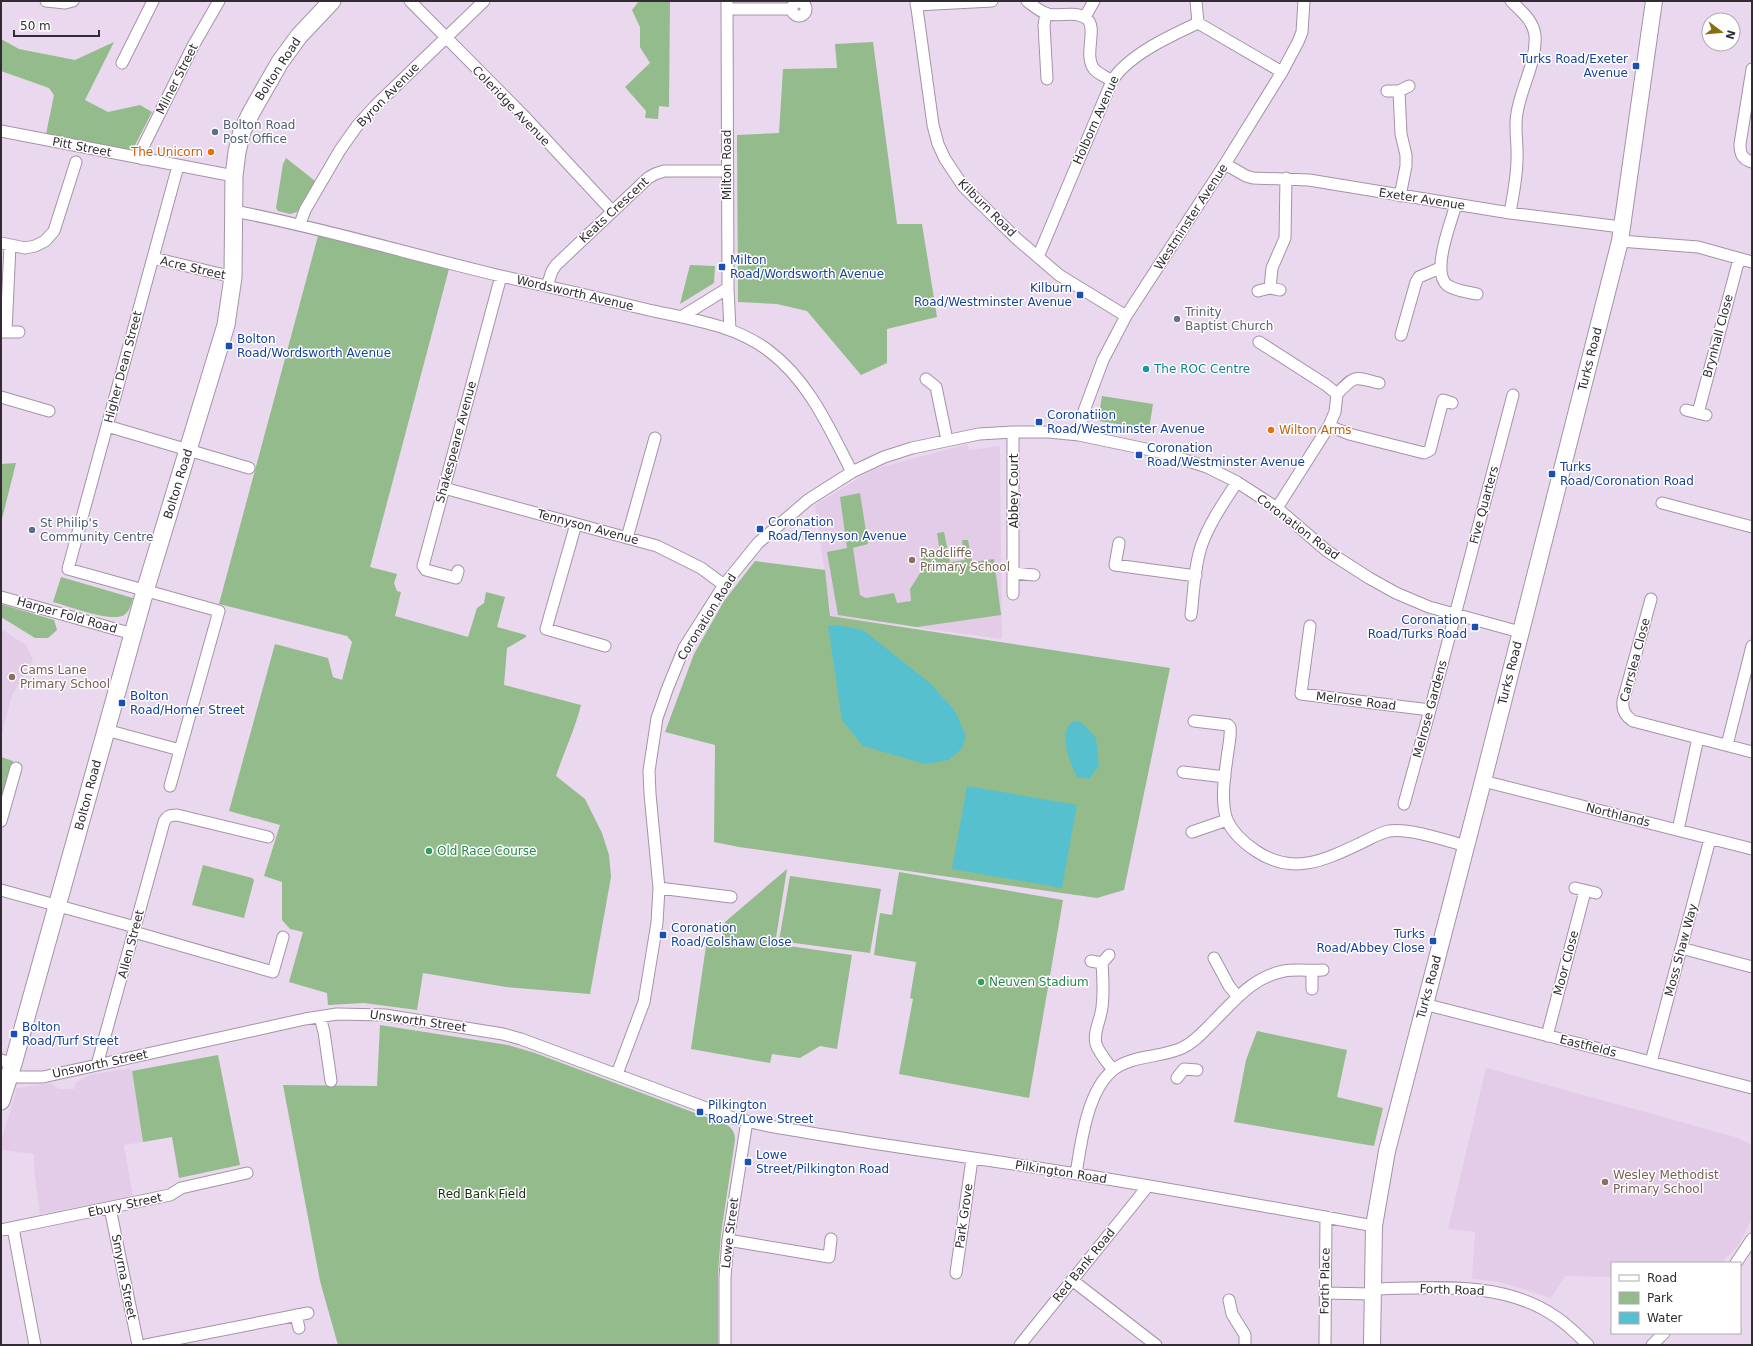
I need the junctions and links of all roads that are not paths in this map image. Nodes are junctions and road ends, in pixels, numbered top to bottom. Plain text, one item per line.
1 (46, 1) edge
2 (74, 1) edge
3 (153, 1) edge
4 (219, 1) edge
5 (332, 1) edge
6 (410, 1) edge
7 (484, 1) edge
8 (992, 1) edge
9 (1027, 1) edge
10 (1094, 1) edge
11 (1196, 1) edge
12 (1304, 1) edge
13 (1511, 1) edge
14 (1654, 1) edge
15 (916, 3) edge
16 (726, 5) edge
17 (792, 9) dead end
18 (1046, 13) junction
19 (1085, 18) junction
20 (1198, 23) junction
21 (446, 38) junction
22 (123, 55) dead end
23 (1752, 68) edge
24 (1282, 72) junction
25 (1047, 79) dead end
26 (1112, 81) junction
27 (1409, 86) dead end
28 (1387, 91) dead end
29 (1399, 91) junction
30 (1, 131) edge
31 (142, 160) junction
32 (76, 162) dead end
33 (1752, 162) edge
34 (1225, 164) junction
35 (178, 166) junction
36 (727, 171) junction
37 (234, 176) junction
38 (1286, 178) junction
39 (1400, 196) junction
40 (1456, 204) junction
41 (234, 211) junction
42 (612, 211) junction
43 (1510, 214) junction
44 (300, 224) junction
45 (1620, 234) junction
46 (6, 244) edge
47 (1038, 256) junction
48 (152, 258) junction
49 (1739, 259) junction
50 (1752, 262) edge
51 (1440, 268) junction
52 (501, 276) junction
53 (233, 277) junction
54 (547, 286) junction
55 (728, 288) junction
56 (1258, 292) dead end
57 (1477, 294) dead end
58 (1126, 316) junction
59 (681, 317) junction
60 (730, 330) junction
61 (4, 332) edge
62 (19, 332) dead end
63 (1401, 335) dead end
64 (1259, 342) dead end
65 (926, 379) dead end
66 (1379, 383) dead end
67 (1337, 394) junction
68 (1513, 395) dead end
69 (1, 397) edge
70 (1452, 403) dead end
71 (1686, 410) dead end
72 (49, 411) dead end
73 (107, 426) junction
74 (1328, 426) junction
75 (1013, 432) junction
76 (1079, 435) junction
77 (655, 438) dead end
78 (946, 440) junction
79 (188, 450) junction
80 (248, 468) dead end
81 (852, 472) junction
82 (1237, 482) junction
83 (444, 488) junction
84 (1662, 503) dead end
85 (1277, 508) junction
86 (576, 524) junction
87 (1752, 527) edge
88 (628, 538) junction
89 (1119, 543) dead end
90 (458, 571) dead end
91 (1014, 574) junction
92 (1034, 574) dead end
93 (1196, 576) junction
94 (724, 585) junction
95 (145, 591) junction
96 (1013, 594) dead end
97 (1, 597) edge
98 (1650, 599) dead end
99 (1192, 615) dead end
100 (1455, 615) junction
101 (1310, 626) dead end
102 (1520, 632) junction
103 (133, 634) junction
104 (605, 646) dead end
105 (1752, 649) edge
106 (1430, 710) junction
107 (1194, 721) dead end
108 (106, 730) junction
109 (1698, 738) junction
110 (1727, 745) junction
111 (180, 750) junction
112 (1752, 752) edge
113 (16, 768) dead end
114 (1183, 772) dead end
115 (1225, 777) junction
116 (1483, 781) junction
117 (170, 786) dead end
118 (1404, 804) dead end
119 (1227, 820) junction
120 (1, 821) edge
121 (1678, 830) junction
122 (263, 832) dead end
123 (1192, 832) dead end
124 (1710, 839) junction
125 (1466, 846) junction
126 (1752, 849) edge
127 (659, 888) junction
128 (1, 890) edge
129 (1585, 891) dead end
130 (731, 897) dead end
131 (57, 906) junction
132 (135, 930) junction
133 (283, 937) dead end
134 (1681, 948) junction
135 (1214, 958) dead end
136 (1091, 961) dead end
137 (1752, 967) edge
138 (1312, 970) junction
139 (1323, 970) dead end
140 (1312, 989) dead end
141 (1238, 997) junction
142 (1424, 1004) junction
143 (320, 1017) junction
144 (1547, 1036) junction
145 (1178, 1050) junction
146 (1651, 1062) junction
147 (97, 1065) junction
148 (8, 1067) edge
149 (1113, 1070) junction
150 (1197, 1070) dead end
151 (617, 1074) junction
152 (331, 1080) dead end
153 (1752, 1088) edge
154 (1, 1101) edge
155 (747, 1121) junction
156 (972, 1159) junction
157 (247, 1173) dead end
158 (1076, 1174) junction
159 (1148, 1186) junction
160 (110, 1208) junction
161 (1326, 1217) junction
162 (1374, 1226) junction
163 (13, 1228) junction
164 (1, 1230) edge
165 (831, 1239) dead end
166 (1752, 1239) edge
167 (728, 1240) junction
168 (1737, 1262) edge
169 (956, 1273) dead end
170 (1072, 1280) junction
171 (1372, 1291) junction
172 (1325, 1293) junction
173 (1229, 1300) dead end
174 (308, 1313) dead end
175 (296, 1315) junction
176 (299, 1328) dead end
177 (1663, 1334) edge
178 (35, 1345) edge
179 (138, 1345) edge
180 (146, 1345) edge
181 (726, 1345) edge
182 (1020, 1345) edge
183 (1156, 1345) edge
184 (1245, 1345) edge
185 (1325, 1345) edge
186 (1372, 1345) edge
187 (1588, 1345) edge
188 (1652, 1345) edge

1 - 2 street
3 - 22 street
4 - 31 street, Milner Street
5 - 37 main road, Bolton Road
6 - 21 street, Coleridge Avenue
7 - 21 street, Byron Avenue
8 - 15 street
9 - 18 street
10 - 19 street
11 - 20 street
12 - 24 street, Westminster Avenue
13 - 43 street
14 - 45 street, Turks Road
15 - 47 street, Kilburn Road
16 - 17 street
16 - 36 street, Milton Road
18 - 19 street
18 - 25 street
19 - 26 street
20 - 24 street
20 - 26 street, Holborn Avenue
21 - 42 street, Coleridge Avenue
21 - 44 street, Byron Avenue
23 - 33 street
24 - 34 street, Westminster Avenue
26 - 47 street, Holborn Avenue
27 - 29 street
28 - 29 street
29 - 39 street
30 - 31 street, Pitt Street
31 - 35 street, Pitt Street
32 - 46 street
34 - 38 street, Exeter Avenue
34 - 58 street, Westminster Avenue
35 - 37 street, Pitt Street
35 - 48 street, Higher Dean Street
36 - 42 street, Keats Crescent
36 - 55 street, Milton Road
37 - 41 main road, Bolton Road
38 - 39 street, Exeter Avenue
38 - 56 street
39 - 40 street, Exeter Avenue
40 - 43 street, Exeter Avenue
40 - 51 street
41 - 44 street, Wordsworth Avenue
41 - 53 main road, Bolton Road
42 - 54 street, Keats Crescent
43 - 45 street, Exeter Avenue
44 - 52 street, Wordsworth Avenue
45 - 49 street, Exeter Avenue
45 - 102 street, Turks Road
46 - 61 street
47 - 58 street, Kilburn Road
48 - 53 street, Acre Street
48 - 73 street, Higher Dean Street
49 - 50 street, Exeter Avenue
49 - 71 street, Brynhall Close
51 - 57 street
51 - 63 street
52 - 54 street, Wordsworth Avenue
52 - 83 street, Shakespeare Avenue
53 - 79 main road, Bolton Road
54 - 59 street, Wordsworth Avenue
55 - 59 street
55 - 60 street, Milton Road
58 - 76 street, Westminster Avenue
59 - 60 street, Wordsworth Avenue
60 - 81 street, Wordsworth Avenue
61 - 62 street
64 - 67 street
65 - 78 street
66 - 67 street
67 - 74 street
68 - 100 street, Five Quarters
69 - 72 street
70 - 74 street
73 - 79 street
73 - 95 street, Higher Dean Street
74 - 85 street
75 - 76 street, Coronation Road
75 - 78 street, Coronation Road
75 - 91 street, Abbey Court
76 - 82 street, Coronation Road
77 - 88 street
78 - 81 street, Coronation Road
79 - 80 street
79 - 95 main road, Bolton Road
81 - 94 street, Coronation Road
82 - 85 street, Coronation Road
82 - 93 street
83 - 86 street, Tennyson Avenue
83 - 90 street, Shakespeare Avenue
84 - 87 street
85 - 100 street, Coronation Road
86 - 88 street, Tennyson Avenue
86 - 104 street
88 - 94 street, Tennyson Avenue
89 - 93 street
91 - 92 street
91 - 96 street, Abbey Court
93 - 99 street
94 - 127 street, Coronation Road
95 - 103 main road, Bolton Road
95 - 111 street
97 - 103 street, Harper Fold Road
98 - 109 street, Carrslea Close
100 - 102 street, Coronation Road
100 - 106 street, Melrose Gardens
101 - 106 street, Melrose Road
102 - 116 street, Turks Road
103 - 108 main road, Bolton Road
105 - 110 street
106 - 118 street, Melrose Gardens
107 - 115 street
108 - 111 street
108 - 131 main road, Bolton Road
109 - 110 street
109 - 121 street
110 - 112 street
111 - 117 street
113 - 120 street
114 - 115 street
115 - 119 street
116 - 121 street, Northlands
116 - 125 street, Turks Road
119 - 123 street
119 - 125 street
121 - 124 street, Northlands
122 - 132 street, Allen Street
124 - 126 street, Northlands
124 - 134 street, Moss Shaw Way
125 - 142 street, Turks Road
127 - 130 street
127 - 151 street, Coronation Road
128 - 131 street
129 - 144 street, Moor Close
131 - 132 street
131 - 148 main road, Bolton Road
132 - 133 street
132 - 147 street, Allen Street
134 - 137 street
134 - 146 street, Moss Shaw Way
135 - 141 street
136 - 149 street
138 - 139 street
138 - 140 street
138 - 141 street
141 - 145 street
142 - 144 street, Eastfields
142 - 162 street, Turks Road
143 - 147 street, Unsworth Street
143 - 151 street, Unsworth Street
143 - 152 street
144 - 146 street, Eastfields
145 - 149 street
145 - 150 street
146 - 153 street, Eastfields
147 - 148 street, Unsworth Street
148 - 154 main road, Bolton Road
149 - 158 street
151 - 155 street, Unsworth Street
155 - 156 street, Pilkington Road
155 - 167 street, Lowe Street
156 - 158 street, Pilkington Road
156 - 169 street, Park Grove
157 - 160 street, Ebury Street
158 - 159 street, Pilkington Road
159 - 161 street, Pilkington Road
159 - 170 street, Red Bank Road
160 - 163 street, Ebury Street
160 - 179 street, Smyrna Street
161 - 162 street, Pilkington Road
161 - 172 street, Forth Place
162 - 171 street, Turks Road
163 - 164 street, Ebury Street
163 - 178 street
165 - 167 street
166 - 168 street
167 - 181 street, Lowe Street
170 - 182 street, Red Bank Road
170 - 183 street
171 - 172 street, Forth Road
171 - 186 street, Turks Road
171 - 187 street, Forth Road
172 - 185 street, Forth Place
173 - 184 street
174 - 175 street
175 - 176 street
175 - 180 street
177 - 188 street

